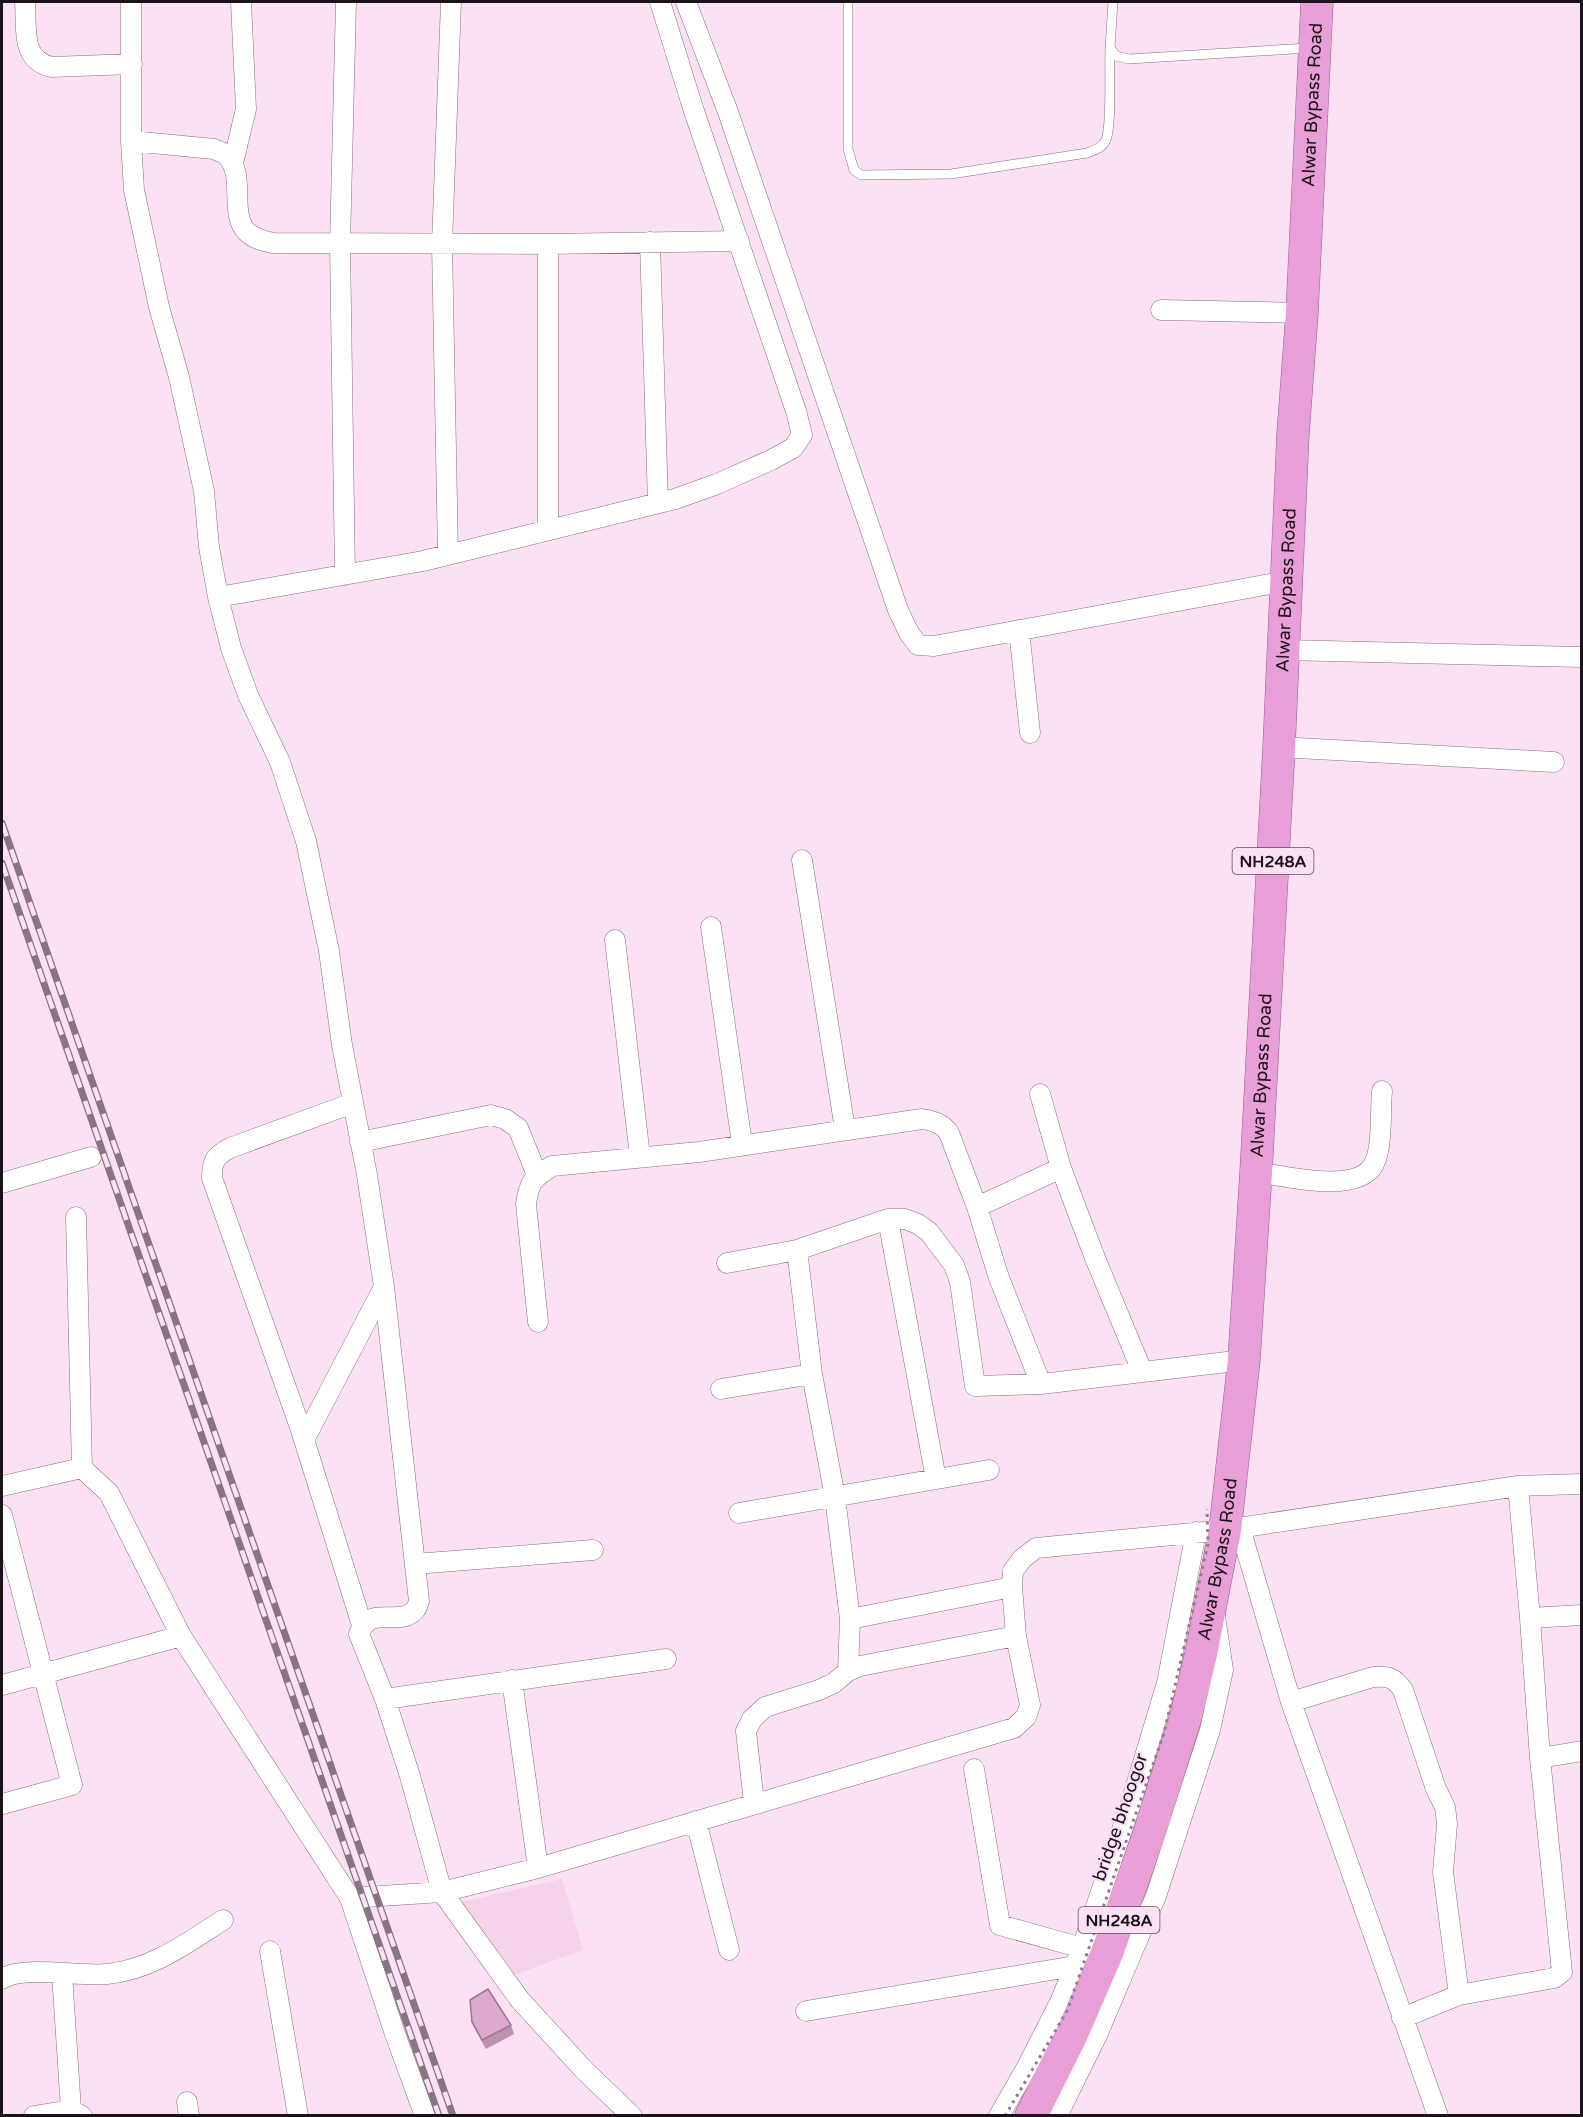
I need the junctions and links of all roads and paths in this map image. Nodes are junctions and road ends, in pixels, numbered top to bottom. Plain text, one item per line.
1 (26, 2) edge
2 (131, 2) edge
3 (241, 2) edge
4 (346, 2) edge
5 (451, 2) edge
6 (660, 2) edge
7 (686, 2) edge
8 (848, 2) edge
9 (1113, 2) edge
10 (1317, 2) edge
11 (1110, 48) junction
12 (1314, 48) junction
13 (132, 64) junction
14 (131, 141) junction
15 (233, 164) junction
16 (739, 241) junction
17 (650, 243) junction
18 (340, 244) junction
19 (442, 244) junction
20 (548, 244) junction
21 (1161, 310) dead end
22 (1302, 313) junction
23 (658, 503) junction
24 (548, 530) junction
25 (448, 555) junction
26 (345, 575) junction
27 (1286, 581) junction
28 (218, 597) junction
29 (1019, 630) junction
30 (1284, 650) junction
31 (1581, 657) edge
32 (1030, 733) dead end
33 (1279, 747) junction
34 (1554, 762) dead end
35 (802, 860) dead end
36 (711, 927) dead end
37 (615, 940) dead end
38 (1382, 1091) dead end
39 (1040, 1094) dead end
40 (353, 1103) junction
41 (845, 1129) junction
42 (360, 1143) junction
43 (742, 1144) junction
44 (91, 1157) dead end
45 (640, 1157) junction
46 (1061, 1168) junction
47 (1256, 1172) junction
48 (537, 1175) junction
49 (2, 1183) edge
50 (977, 1207) junction
51 (76, 1216) dead end
52 (888, 1219) junction
53 (797, 1250) junction
54 (727, 1263) dead end
55 (384, 1287) junction
56 (538, 1322) dead end
57 (1244, 1360) junction
58 (1142, 1371) junction
59 (812, 1374) junction
60 (1041, 1384) junction
61 (721, 1389) dead end
62 (304, 1440) junction
63 (82, 1468) junction
64 (989, 1470) dead end
65 (936, 1479) junction
66 (1581, 1484) edge
67 (2, 1486) edge
68 (1518, 1486) junction
69 (835, 1497) junction
70 (739, 1513) dead end
71 (2, 1515) edge
72 (1217, 1525) junction
73 (593, 1550) dead end
74 (415, 1564) junction
75 (1012, 1587) junction
76 (1212, 1597) junction
77 (1581, 1615) edge
78 (1530, 1618) junction
79 (850, 1619) junction
80 (362, 1625) junction
81 (182, 1636) junction
82 (1016, 1636) junction
83 (666, 1659) dead end
84 (848, 1671) junction
85 (42, 1675) junction
86 (512, 1680) junction
87 (2, 1685) edge
88 (386, 1699) junction
89 (1291, 1702) junction
90 (1581, 1751) edge
91 (1540, 1758) junction
92 (974, 1769) dead end
93 (754, 1803) junction
94 (2, 1804) edge
95 (696, 1821) junction
96 (538, 1868) junction
97 (442, 1892) junction
98 (350, 1898) junction
99 (224, 1920) dead end
100 (1082, 1948) junction
101 (729, 1950) dead end
102 (270, 1951) dead end
103 (1075, 1966) junction
104 (62, 1974) junction
105 (2, 1979) edge
106 (1459, 1995) junction
107 (806, 2011) dead end
108 (1402, 2018) junction
109 (77, 2113) edge
110 (34, 2115) edge
111 (298, 2115) edge
112 (425, 2115) edge
113 (632, 2115) edge
114 (999, 2115) edge
115 (1005, 2115) edge
116 (1031, 2115) edge
117 (1057, 2115) edge
118 (1438, 2115) edge

1 - 13 street
2 - 13 street
3 - 15 street
4 - 18 street
5 - 19 street
6 - 16 street
7 - 29 street
8 - 11 lane
9 - 11 lane
10 - 12 highway, Alwar Bypass Road / NH248A
11 - 12 lane
12 - 22 highway, Alwar Bypass Road / NH248A
13 - 14 street
14 - 15 street
14 - 28 street
15 - 18 street
16 - 17 street
16 - 23 street
17 - 20 street
17 - 23 street
18 - 19 street
18 - 26 street
19 - 20 street
19 - 25 street
20 - 24 street
21 - 22 street
22 - 27 highway, Alwar Bypass Road / NH248A
23 - 24 street
24 - 25 street
25 - 26 street
26 - 28 street
27 - 29 street
27 - 30 highway, Alwar Bypass Road / NH248A
28 - 40 street
29 - 32 street
30 - 31 street
30 - 33 highway, Alwar Bypass Road / NH248A
33 - 34 street
33 - 47 highway, Alwar Bypass Road / NH248A
35 - 41 street
36 - 43 street
37 - 45 street
38 - 47 street
39 - 46 street
40 - 42 street
40 - 62 street
41 - 43 street
41 - 50 street
42 - 48 street
42 - 55 street
43 - 45 street
44 - 49 street
45 - 48 street
46 - 50 street
46 - 58 street
47 - 57 highway, Alwar Bypass Road / NH248A
48 - 56 street
50 - 60 street
51 - 63 street
52 - 53 street
52 - 60 street
52 - 65 street
53 - 54 street
53 - 59 street
55 - 62 street
55 - 74 street
57 - 58 street
57 - 72 highway, Alwar Bypass Road / NH248A
58 - 60 street
59 - 61 street
59 - 69 street
62 - 80 street
63 - 67 street
63 - 81 street
64 - 65 street
65 - 69 street
66 - 68 street
68 - 72 street
68 - 78 street
69 - 70 street
69 - 79 street
71 - 85 street
72 - 75 street
72 - 76 highway, Alwar Bypass Road / NH248A
72 - 89 street
72 - 100 street
72 - 115 path, bridge bhoogor, bridge
73 - 74 street
74 - 80 street
75 - 79 street
75 - 82 street
76 - 116 highway, Alwar Bypass Road / NH248A
76 - 117 street
77 - 78 street
78 - 91 street
79 - 84 street
80 - 88 street
81 - 85 street
81 - 98 street
82 - 84 street
82 - 93 street
83 - 86 street
84 - 93 street
85 - 87 street
85 - 94 street
86 - 88 street
86 - 96 street
88 - 97 street
89 - 106 street
89 - 108 street
90 - 91 street
91 - 106 street
92 - 100 street
93 - 95 street
95 - 96 street
95 - 101 street
96 - 97 street
97 - 98 street
97 - 113 street
98 - 112 street
99 - 104 street
100 - 103 street
102 - 111 street
103 - 107 street
103 - 114 street
104 - 105 street
104 - 109 street
106 - 108 street
108 - 118 street
109 - 110 street

